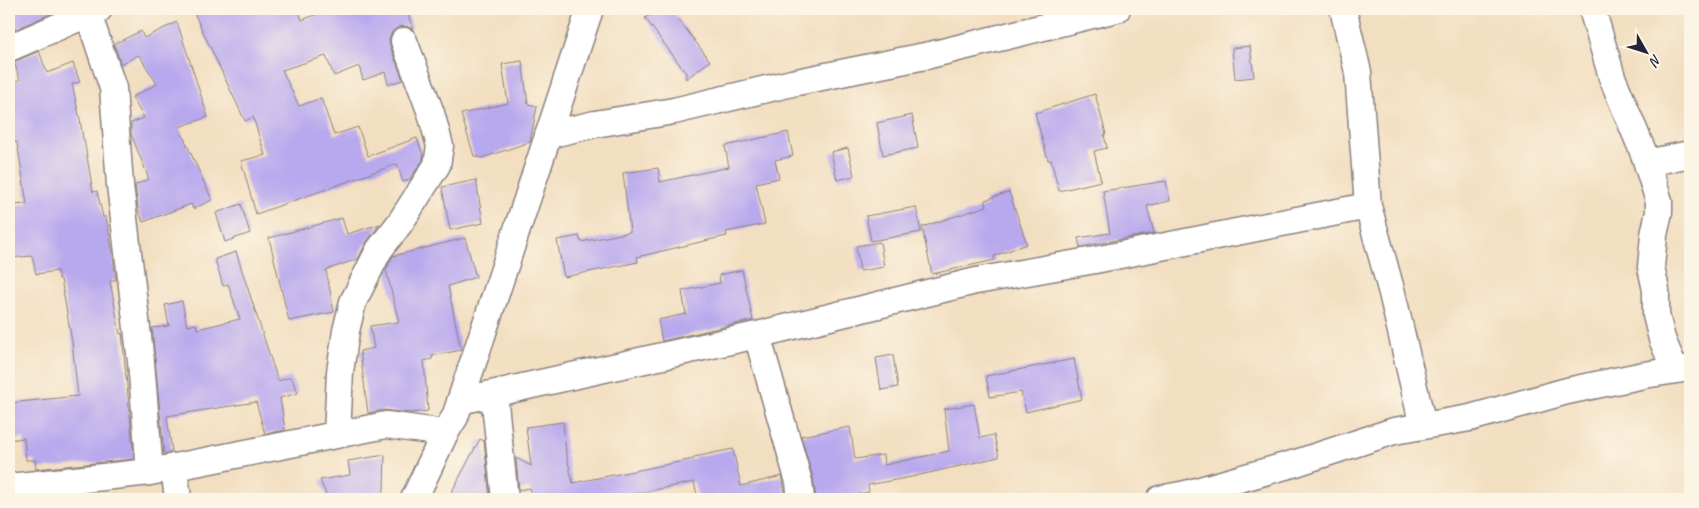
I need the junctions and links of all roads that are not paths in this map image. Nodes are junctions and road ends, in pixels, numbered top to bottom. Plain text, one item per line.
1 (590, 9) edge
2 (1117, 9) edge
3 (1343, 9) edge
4 (1592, 9) edge
5 (93, 11) edge
6 (404, 41) dead end
7 (9, 48) edge
8 (548, 135) junction
9 (1690, 154) edge
10 (1647, 163) junction
11 (1368, 206) junction
12 (757, 335) junction
13 (1682, 369) edge
14 (494, 394) junction
15 (460, 401) junction
16 (1424, 426) junction
17 (445, 433) junction
18 (337, 435) junction
19 (162, 469) junction
20 (9, 487) edge
21 (82, 489) edge
22 (178, 499) edge
23 (414, 499) edge
24 (505, 499) edge
25 (801, 499) edge
26 (1160, 499) edge

1 - 8 street
2 - 8 street
3 - 11 street
4 - 10 street
5 - 7 street
5 - 19 street
6 - 18 street
8 - 15 street
9 - 10 street
10 - 13 street
11 - 12 street
11 - 16 street
12 - 14 street
12 - 25 street
13 - 16 street
14 - 15 street
14 - 24 street
15 - 17 street
16 - 26 street
17 - 18 street
17 - 23 street
18 - 19 street
19 - 21 street
19 - 22 street
20 - 21 street

